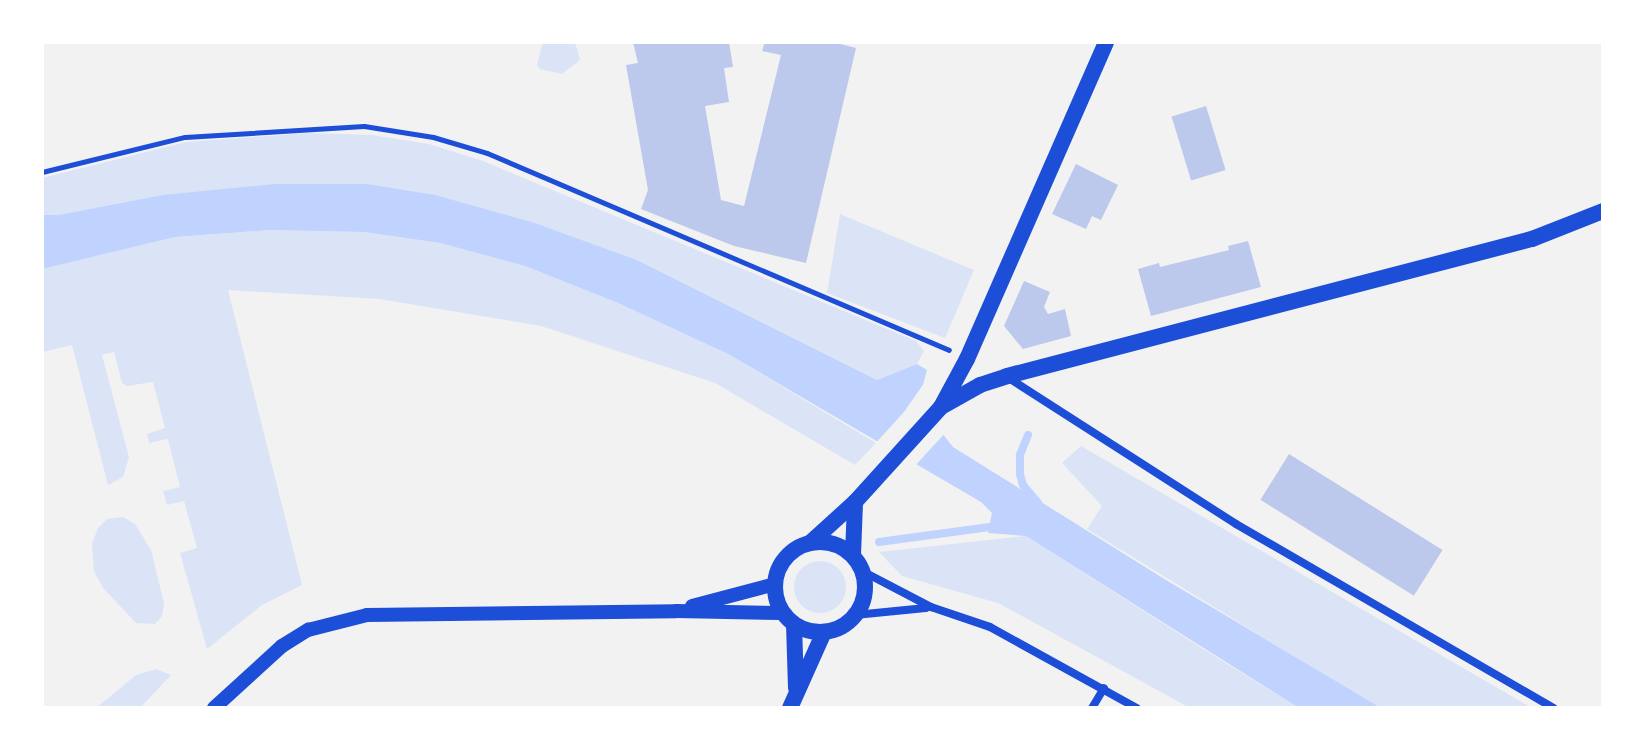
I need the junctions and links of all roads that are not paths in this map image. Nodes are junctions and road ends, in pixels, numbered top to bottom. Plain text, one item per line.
1 (1106, 42) edge
2 (1603, 211) edge
3 (1007, 376) junction
4 (941, 407) junction
5 (855, 502) junction
6 (810, 543) junction
7 (853, 555) junction
8 (862, 571) junction
9 (775, 584) junction
10 (931, 607) junction
11 (676, 611) junction
12 (855, 615) junction
13 (789, 618) junction
14 (824, 632) junction
15 (1104, 688) junction
16 (796, 690) junction
17 (214, 708) edge
18 (790, 708) edge
19 (1092, 708) edge
20 (1137, 708) edge
21 (1553, 708) edge

1 - 4 main road
2 - 3 main road
3 - 4 main road
3 - 21 street
4 - 5 main road
5 - 6 main road
5 - 7 main road
6 - 7 main road
6 - 9 main road
7 - 8 main road
8 - 10 street
8 - 12 main road
9 - 11 street
9 - 13 main road
10 - 12 street
10 - 15 street
11 - 13 street
11 - 17 street
12 - 14 main road
13 - 14 main road
13 - 16 main road
14 - 16 main road
15 - 19 street
15 - 20 street
16 - 18 main road

